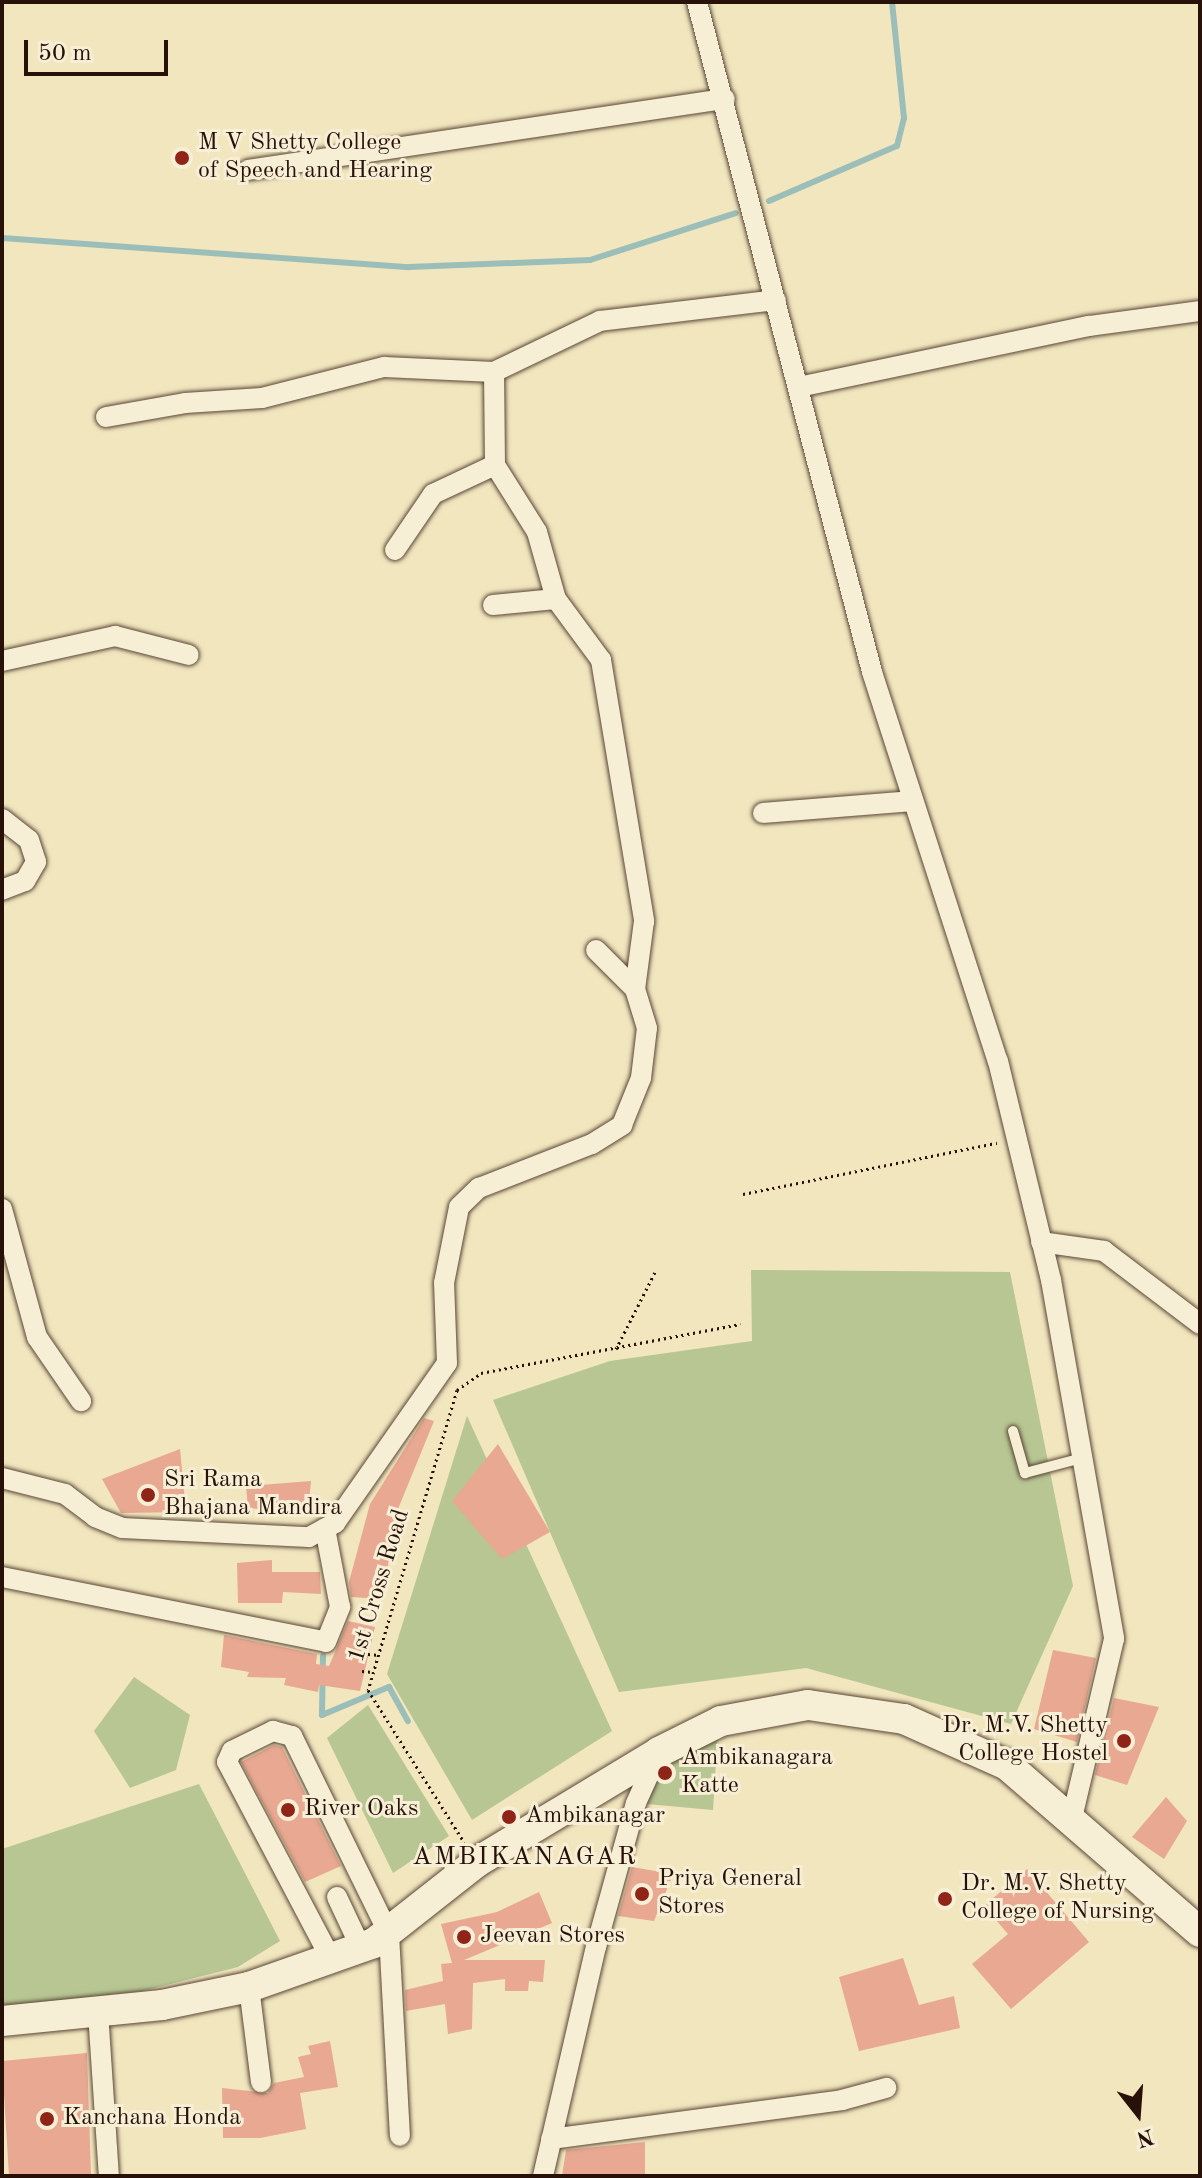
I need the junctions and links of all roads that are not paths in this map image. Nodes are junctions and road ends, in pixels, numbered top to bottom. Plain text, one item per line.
1 (697, 2) edge
2 (725, 99) junction
3 (248, 170) dead end
4 (776, 300) junction
5 (1200, 311) edge
6 (494, 372) junction
7 (799, 387) junction
8 (106, 417) dead end
9 (495, 465) junction
10 (395, 550) dead end
11 (556, 599) junction
12 (493, 605) dead end
13 (189, 655) dead end
14 (2, 661) edge
15 (913, 801) junction
16 (763, 813) dead end
17 (2, 819) edge
18 (2, 890) edge
19 (596, 950) dead end
20 (635, 989) junction
21 (2, 1209) edge
22 (1041, 1242) junction
23 (1200, 1324) edge
24 (81, 1401) dead end
25 (1013, 1431) dead end
26 (1082, 1458) junction
27 (2, 1478) edge
28 (325, 1528) junction
29 (2, 1577) edge
30 (659, 1752) junction
31 (1072, 1818) junction
32 (337, 1897) dead end
33 (1200, 1932) edge
34 (389, 1934) junction
35 (361, 1948) junction
36 (331, 1959) junction
37 (249, 1987) junction
38 (98, 2012) junction
39 (2, 2021) edge
40 (261, 2082) dead end
41 (886, 2088) dead end
42 (400, 2136) dead end
43 (551, 2139) junction
44 (109, 2176) edge
45 (543, 2176) edge

1 - 2 street
2 - 3 street
2 - 4 street
4 - 6 street
4 - 7 street
5 - 7 street
6 - 8 street
6 - 9 street
7 - 15 street
9 - 10 street
9 - 11 street
11 - 12 street
11 - 20 street
13 - 14 street
15 - 16 street
15 - 22 street
17 - 18 street
19 - 20 street
20 - 28 street
21 - 24 street
22 - 23 street
22 - 26 street
25 - 26 lane
26 - 31 street
27 - 28 street
28 - 29 street
30 - 31 main road
30 - 34 main road
30 - 43 street
31 - 33 main road
32 - 35 street
34 - 35 main road
34 - 36 street
34 - 42 street
35 - 36 main road
36 - 37 main road
37 - 38 main road
37 - 40 street
38 - 39 main road
38 - 44 street
41 - 43 street
43 - 45 street

